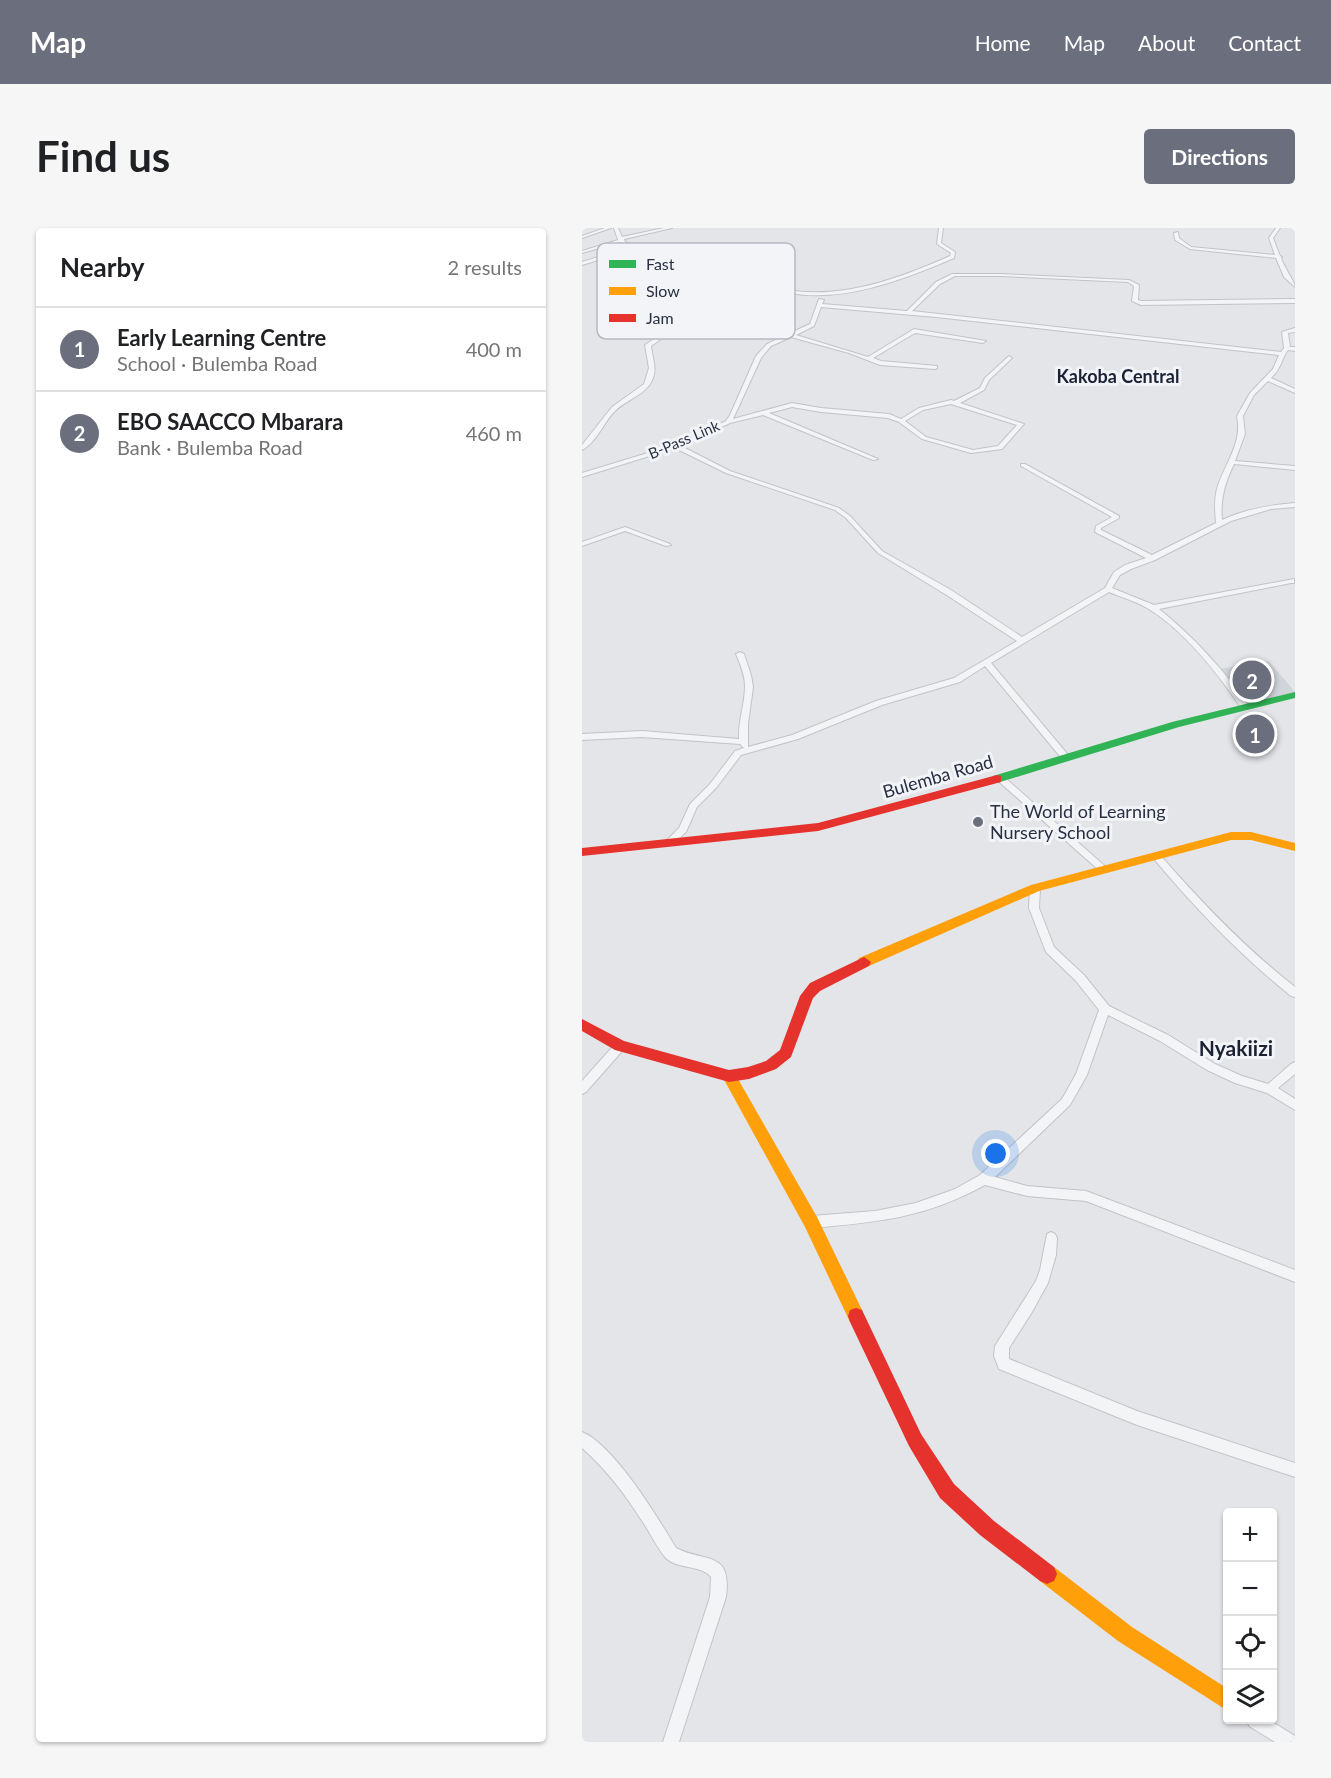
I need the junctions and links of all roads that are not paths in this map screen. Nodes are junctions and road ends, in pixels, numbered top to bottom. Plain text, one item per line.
1 (609, 228) edge
2 (616, 228) edge
3 (670, 228) edge
4 (941, 228) edge
5 (1278, 228) edge
6 (1176, 233) dead end
7 (582, 237) edge
8 (619, 240) junction
9 (610, 243) edge
10 (624, 243) edge
11 (597, 247) edge
12 (582, 252) edge
13 (1280, 257) junction
14 (597, 259) edge
15 (582, 264) edge
16 (1295, 286) edge
17 (795, 292) edge
18 (821, 295) junction
19 (1295, 301) edge
20 (820, 305) junction
21 (908, 312) junction
22 (1295, 330) edge
23 (795, 333) edge
24 (795, 336) edge
25 (656, 339) edge
26 (782, 339) edge
27 (982, 341) dead end
28 (1295, 349) edge
29 (1285, 351) junction
30 (1009, 358) dead end
31 (868, 359) junction
32 (935, 367) dead end
33 (1267, 378) junction
34 (1295, 391) edge
35 (955, 404) junction
36 (762, 412) junction
37 (901, 421) junction
38 (728, 422) junction
39 (676, 446) junction
40 (582, 448) edge
41 (875, 459) dead end
42 (1231, 462) junction
43 (1023, 465) dead end
44 (1295, 468) edge
45 (582, 475) edge
46 (1295, 506) edge
47 (1219, 523) junction
48 (582, 544) edge
49 (669, 545) dead end
50 (1152, 558) junction
51 (1291, 581) dead end
52 (1108, 589) junction
53 (1152, 608) junction
54 (1023, 641) junction
55 (740, 654) dead end
56 (987, 663) junction
57 (1295, 695) edge
58 (1245, 707) junction
59 (582, 737) edge
60 (744, 745) junction
61 (1066, 758) junction
62 (1000, 778) junction
63 (669, 843) junction
64 (1295, 847) edge
65 (582, 852) edge
66 (1157, 857) junction
67 (1104, 870) junction
68 (1035, 888) junction
69 (1295, 993) edge
70 (1105, 1009) junction
71 (582, 1024) edge
72 (620, 1046) junction
73 (1295, 1067) edge
74 (729, 1076) junction
75 (582, 1089) edge
76 (1270, 1089) junction
77 (1295, 1105) edge
78 (984, 1179) junction
79 (811, 1222) junction
80 (1051, 1238) dead end
81 (1295, 1276) edge
82 (582, 1439) edge
83 (1295, 1470) edge
84 (1223, 1698) edge
85 (1263, 1724) edge
86 (671, 1742) edge
87 (1290, 1742) edge

1 - 7 street
2 - 8 street
3 - 8 street
4 - 18 street
5 - 13 street
6 - 13 street
8 - 9 street
8 - 10 street
11 - 12 street
13 - 16 street
14 - 15 street
17 - 18 street
18 - 20 street, B-Pass Link
19 - 21 street
20 - 21 street
20 - 23 street, B-Pass Link
21 - 29 street
22 - 29 street
24 - 31 street
25 - 40 street
26 - 38 street, B-Pass Link
27 - 31 street
28 - 29 street
29 - 33 street
30 - 35 street
31 - 32 street
33 - 34 street
33 - 42 street
35 - 37 street
35 - 37 street
36 - 37 street
36 - 38 street
36 - 41 street
38 - 39 street, B-Pass Link
39 - 45 street, B-Pass Link
39 - 54 street
42 - 44 street
42 - 47 street
43 - 50 street
46 - 47 street
47 - 50 street
48 - 49 street
50 - 52 street
51 - 53 street
52 - 53 street
52 - 54 street
53 - 58 street
54 - 56 street
55 - 60 street
56 - 60 street
56 - 61 street
57 - 58 street, Bulemba Road
58 - 61 street, Bulemba Road
59 - 60 street
60 - 63 street
61 - 62 street, Bulemba Road
62 - 63 street, Bulemba Road
62 - 67 street
63 - 65 street, Bulemba Road
64 - 66 street
66 - 67 street
66 - 69 street
67 - 68 street
68 - 70 street
68 - 74 street
70 - 76 street
70 - 78 street
71 - 72 street
72 - 74 street
72 - 75 street
73 - 76 street
74 - 79 street
76 - 77 street
78 - 79 street
78 - 81 street
79 - 84 street
80 - 83 street
82 - 86 street
85 - 87 street

